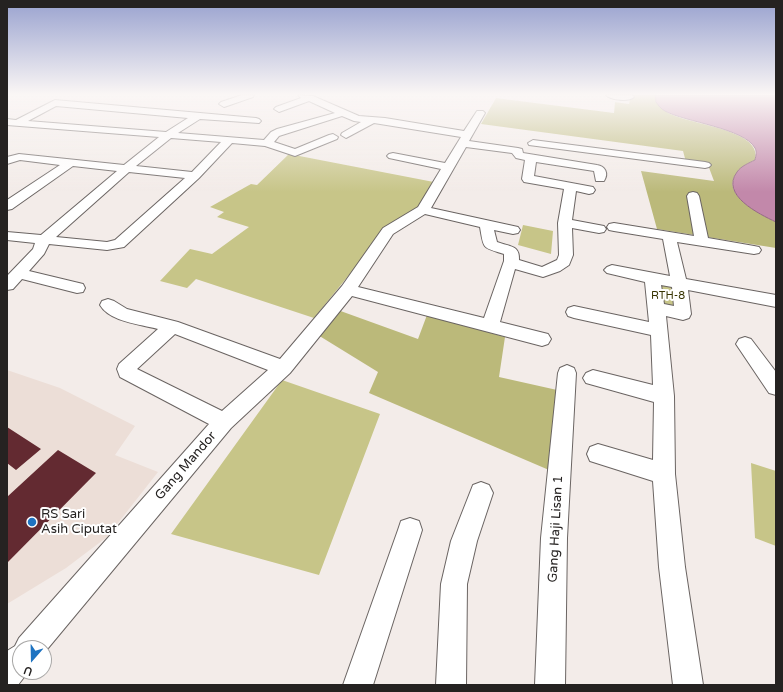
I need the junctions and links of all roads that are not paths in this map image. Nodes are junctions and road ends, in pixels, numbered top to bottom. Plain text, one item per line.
1 (54, 127) edge
2 (183, 127) edge
3 (294, 127) edge
4 (359, 127) edge
5 (423, 127) edge
6 (472, 127) edge
7 (346, 135) dead end
8 (171, 136) junction
9 (333, 137) dead end
10 (465, 139) junction
11 (229, 140) junction
12 (267, 143) junction
13 (579, 145) junction
14 (518, 151) junction
15 (393, 156) dead end
16 (531, 158) junction
17 (7, 162) edge
18 (70, 162) junction
19 (577, 163) dead end
20 (705, 165) dead end
21 (449, 167) junction
22 (131, 169) junction
23 (195, 176) junction
24 (600, 178) dead end
25 (570, 186) junction
26 (589, 190) dead end
27 (693, 196) dead end
28 (7, 206) edge
29 (423, 210) junction
30 (565, 223) junction
31 (486, 224) junction
32 (614, 228) dead end
33 (599, 229) dead end
34 (513, 230) dead end
35 (7, 236) edge
36 (669, 236) junction
37 (702, 242) junction
38 (46, 244) junction
39 (754, 250) dead end
40 (511, 263) junction
41 (612, 270) dead end
42 (19, 273) junction
43 (652, 278) junction
44 (679, 283) junction
45 (7, 285) edge
46 (77, 288) dead end
47 (348, 290) junction
48 (776, 301) edge
49 (108, 305) dead end
50 (656, 308) junction
51 (574, 312) dead end
52 (172, 326) junction
53 (490, 327) junction
54 (659, 330) junction
55 (542, 339) dead end
56 (745, 344) dead end
57 (283, 368) junction
58 (567, 373) dead end
59 (593, 378) dead end
60 (776, 387) edge
61 (664, 396) junction
62 (224, 422) junction
63 (598, 454) dead end
64 (664, 474) junction
65 (481, 493) dead end
66 (410, 530) dead end
67 (36, 640) edge
68 (358, 685) edge
69 (451, 685) edge
70 (550, 685) edge
71 (688, 685) edge

1 - 8 street
2 - 8 street
3 - 12 street
4 - 7 street
5 - 10 street
6 - 10 street
8 - 11 street
8 - 22 street
9 - 12 street
10 - 14 street
10 - 21 street
11 - 12 street
11 - 23 street
13 - 14 street
13 - 19 street
13 - 20 street
14 - 16 street
15 - 21 street
16 - 24 street
16 - 25 street
17 - 18 street
18 - 22 street
18 - 28 street
21 - 29 street
22 - 23 street
22 - 38 street
23 - 38 street
25 - 26 street
25 - 30 street
27 - 37 street
29 - 31 street
29 - 47 street, Gang Mandor
30 - 33 street
30 - 40 street
31 - 34 street
31 - 40 street
32 - 36 street
35 - 38 street
36 - 37 street
36 - 44 street
37 - 39 street
38 - 42 street
40 - 53 street
41 - 43 street
42 - 45 street
42 - 46 street
43 - 44 street
43 - 50 street
44 - 48 street
44 - 50 street
47 - 53 street
47 - 57 street, Gang Mandor
49 - 52 street
50 - 54 street
51 - 54 street
52 - 57 street
52 - 62 street
53 - 55 street
54 - 61 street
56 - 60 street
57 - 62 street, Gang Mandor
58 - 70 street, Gang Haji Lisan 1
59 - 61 street
61 - 64 street
62 - 67 street, Gang Mandor
63 - 64 street
64 - 71 street
65 - 69 street
66 - 68 street

